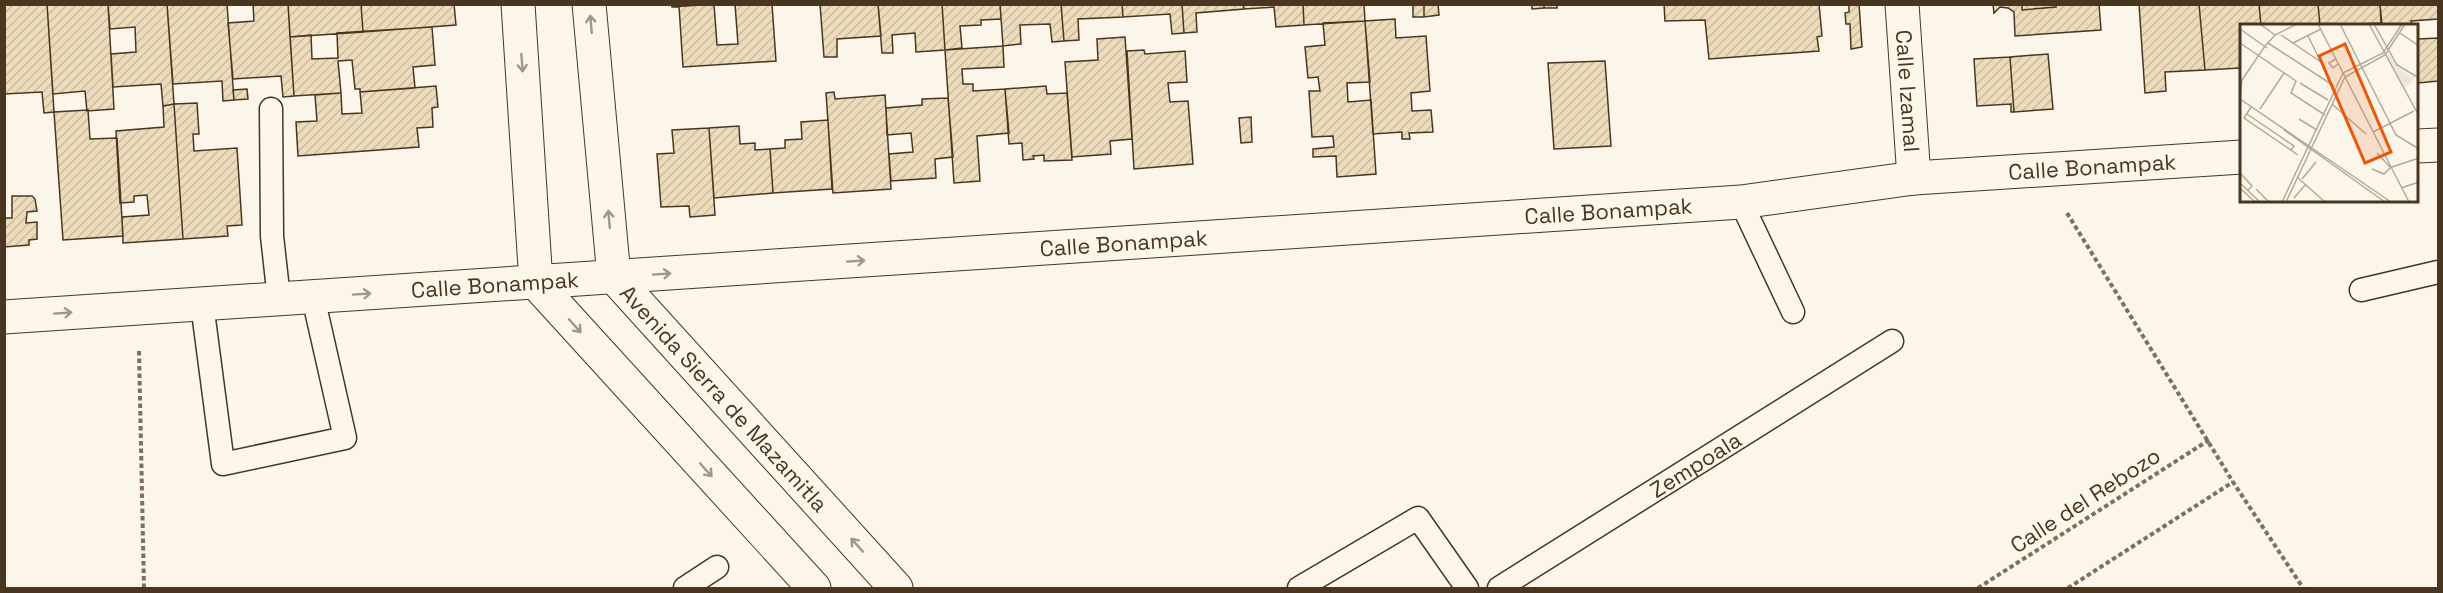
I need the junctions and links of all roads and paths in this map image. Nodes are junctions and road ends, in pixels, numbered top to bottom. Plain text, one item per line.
1 (519, 4) edge
2 (589, 4) edge
3 (1902, 4) edge
4 (271, 109) dead end
5 (2439, 145) edge
6 (2419, 146) edge
7 (2240, 157) edge
8 (2040, 169) junction
9 (1914, 178) junction
10 (1741, 202) junction
11 (2439, 272) edge
12 (614, 277) junction
13 (536, 283) junction
14 (2361, 291) dead end
15 (313, 297) junction
16 (279, 299) junction
17 (202, 304) junction
18 (138, 308) junction
19 (1793, 312) dead end
20 (4, 317) edge
21 (1892, 341) dead end
22 (2209, 440) junction
23 (2233, 482) junction
24 (717, 567) dead end
25 (144, 588) edge
26 (685, 588) edge
27 (814, 588) edge
28 (896, 588) edge
29 (1299, 588) edge
30 (1467, 588) edge
31 (1499, 588) edge
32 (1978, 588) edge
33 (2068, 588) edge
34 (2303, 588) edge

1 -> 13 street
12 -> 2 street, Avenida Sierra de Mazamitla
3 - 9 street, Calle Izamal
4 - 16 lane
5 - 6 street
7 - 8 street, Calle Bonampak
8 - 9 street, Calle Bonampak
8 - 22 path
9 - 10 street, Calle Bonampak
12 -> 10 street, Calle Bonampak
10 - 19 lane
11 - 14 lane
12 - 13 street, Calle Bonampak
28 -> 12 street, Avenida Sierra de Mazamitla
15 -> 13 street, Calle Bonampak
13 -> 27 street
15 - 16 street, Calle Bonampak
15 - 17 lane
16 - 17 street, Calle Bonampak
17 - 18 street, Calle Bonampak
20 -> 18 street, Calle Bonampak
18 - 25 path
21 - 31 lane, Zempoala
22 - 23 path
22 - 32 path, Calle del Rebozo
23 - 33 path
23 - 34 path
24 - 26 lane
29 - 30 lane

